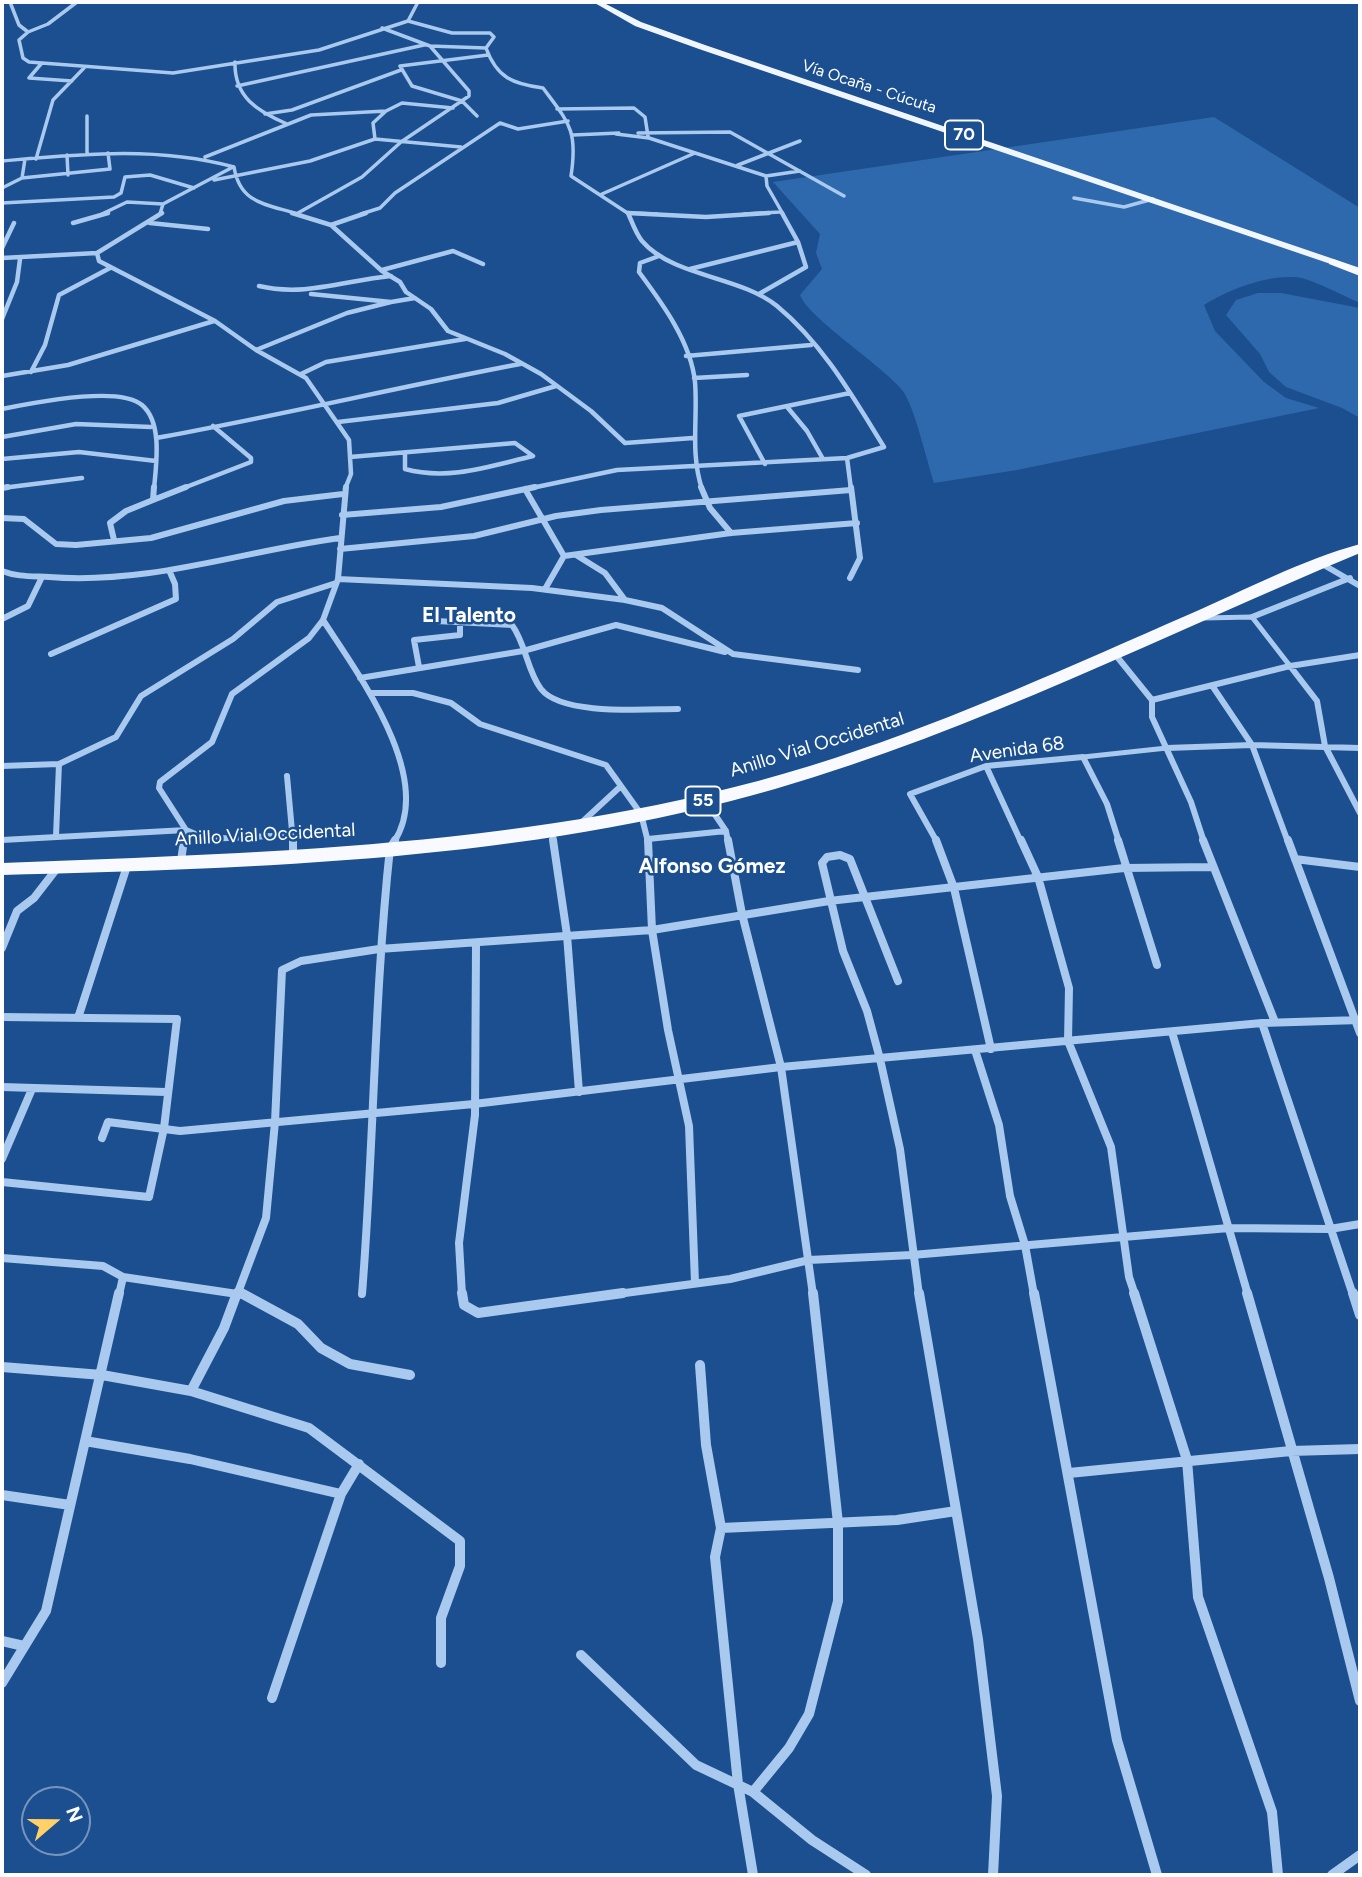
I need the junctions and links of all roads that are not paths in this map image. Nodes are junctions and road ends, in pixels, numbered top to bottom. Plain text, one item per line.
1 (10, 2) edge
2 (77, 2) edge
3 (418, 2) edge
4 (597, 2) edge
5 (408, 21) junction
6 (382, 28) junction
7 (28, 32) junction
8 (427, 45) junction
9 (486, 48) junction
10 (488, 55) junction
11 (445, 61) junction
12 (235, 62) junction
13 (41, 64) junction
14 (84, 68) junction
15 (401, 70) junction
16 (72, 81) junction
17 (237, 86) junction
18 (462, 101) junction
19 (453, 108) junction
20 (557, 109) junction
21 (386, 111) junction
22 (265, 114) junction
23 (87, 116) dead end
24 (477, 116) dead end
25 (568, 121) junction
26 (287, 124) junction
27 (573, 135) junction
28 (648, 135) junction
29 (375, 139) junction
30 (800, 141) dead end
31 (401, 142) junction
32 (461, 147) junction
33 (766, 151) junction
34 (87, 153) junction
35 (108, 153) junction
36 (695, 153) junction
37 (67, 155) junction
38 (203, 158) junction
39 (25, 159) junction
40 (36, 159) junction
41 (2, 161) edge
42 (738, 165) junction
43 (234, 167) junction
44 (802, 171) junction
45 (68, 175) junction
46 (766, 176) junction
47 (233, 177) junction
48 (22, 178) junction
49 (214, 180) junction
50 (2, 188) edge
51 (195, 188) junction
52 (602, 194) junction
53 (844, 196) dead end
54 (114, 197) junction
55 (1074, 198) dead end
56 (1153, 199) junction
57 (127, 201) junction
58 (2, 202) edge
59 (163, 204) junction
60 (780, 212) junction
61 (298, 213) junction
62 (628, 214) junction
63 (14, 223) dead end
64 (73, 223) dead end
65 (150, 223) junction
66 (331, 225) junction
67 (208, 229) dead end
68 (798, 242) junction
69 (2, 248) edge
70 (97, 253) junction
71 (659, 256) junction
72 (2, 258) edge
73 (20, 259) junction
74 (1333, 262) joint
75 (482, 264) dead end
76 (110, 268) junction
77 (688, 269) junction
78 (382, 271) junction
79 (1360, 272) edge
80 (392, 276) junction
81 (259, 286) dead end
82 (306, 293) junction
83 (759, 295) junction
84 (415, 298) junction
85 (391, 302) junction
86 (2, 319) edge
87 (215, 321) junction
88 (465, 339) junction
89 (811, 345) junction
90 (256, 350) junction
91 (686, 356) junction
92 (520, 363) junction
93 (31, 372) junction
94 (301, 374) junction
95 (747, 375) dead end
96 (2, 376) edge
97 (694, 378) junction
98 (556, 386) junction
99 (850, 393) junction
100 (325, 404) junction
101 (788, 408) junction
102 (2, 409) edge
103 (338, 422) junction
104 (212, 426) junction
105 (151, 427) junction
106 (2, 437) edge
107 (156, 438) junction
108 (694, 438) junction
109 (405, 455) junction
110 (350, 457) junction
111 (847, 458) junction
112 (2, 459) edge
113 (823, 459) junction
114 (156, 461) junction
115 (765, 464) junction
116 (697, 468) junction
117 (82, 478) dead end
118 (2, 488) edge
119 (525, 489) junction
120 (851, 490) junction
121 (343, 495) junction
122 (703, 499) junction
123 (153, 500) junction
124 (342, 515) junction
125 (2, 518) edge
126 (542, 519) junction
127 (857, 523) junction
128 (731, 533) junction
129 (340, 538) junction
130 (114, 540) junction
131 (1360, 548) edge
132 (340, 549) junction
133 (575, 554) junction
134 (564, 556) junction
135 (1322, 564) junction
136 (169, 570) junction
137 (2, 571) edge
138 (41, 577) junction
139 (850, 578) dead end
140 (1350, 578) junction
141 (337, 581) junction
142 (1359, 583) edge
143 (545, 589) junction
144 (625, 600) junction
145 (1198, 617) junction
146 (1252, 617) junction
147 (2, 619) edge
148 (323, 620) junction
149 (436, 621) dead end
150 (460, 621) junction
151 (523, 651) junction
152 (1114, 653) junction
153 (51, 654) dead end
154 (733, 654) junction
155 (1360, 655) edge
156 (1290, 666) junction
157 (419, 667) junction
158 (858, 670) dead end
159 (360, 678) junction
160 (1213, 687) junction
161 (371, 693) junction
162 (1152, 700) junction
163 (678, 709) dead end
164 (1252, 745) junction
165 (1325, 746) junction
166 (1167, 748) junction
167 (1360, 748) edge
168 (1083, 757) junction
169 (59, 764) junction
170 (2, 766) edge
171 (986, 766) junction
172 (287, 776) dead end
173 (621, 786) junction
174 (705, 800) junction
175 (1360, 813) edge
176 (641, 814) junction
177 (579, 825) junction
178 (552, 829) junction
179 (186, 830) junction
180 (726, 831) junction
181 (293, 835) junction
182 (56, 836) junction
183 (2, 839) edge
184 (648, 839) junction
185 (390, 848) junction
186 (292, 854) junction
187 (1295, 859) junction
188 (181, 861) junction
189 (128, 863) junction
190 (59, 867) junction
191 (1212, 867) junction
192 (1360, 867) edge
193 (1124, 868) junction
194 (2, 869) edge
195 (1038, 877) junction
196 (954, 888) junction
197 (865, 898) junction
198 (829, 901) junction
199 (742, 914) junction
200 (652, 930) junction
201 (568, 935) junction
202 (476, 945) junction
203 (2, 948) edge
204 (379, 949) junction
205 (1157, 965) dead end
206 (898, 981) dead end
207 (2, 1017) edge
208 (78, 1018) junction
209 (1358, 1020) edge
210 (1275, 1022) junction
211 (1262, 1023) junction
212 (1172, 1032) junction
213 (1360, 1033) edge
214 (1068, 1041) junction
215 (991, 1049) junction
216 (975, 1050) junction
217 (880, 1059) junction
218 (781, 1067) junction
219 (678, 1082) junction
220 (2, 1087) edge
221 (32, 1089) junction
222 (166, 1092) junction
223 (579, 1092) junction
224 (474, 1104) junction
225 (373, 1113) junction
226 (275, 1122) junction
227 (164, 1128) junction
228 (102, 1138) dead end
229 (2, 1159) edge
230 (2, 1182) edge
231 (1360, 1224) edge
232 (1229, 1228) junction
233 (1330, 1229) junction
234 (1122, 1235) junction
235 (1025, 1245) junction
236 (912, 1255) junction
237 (2, 1258) edge
238 (808, 1260) junction
239 (123, 1276) junction
240 (695, 1283) junction
241 (238, 1292) junction
242 (362, 1294) dead end
243 (1360, 1315) edge
244 (701, 1365) dead end
245 (2, 1367) edge
246 (102, 1375) junction
247 (410, 1376) dead end
248 (191, 1391) junction
249 (85, 1441) junction
250 (1360, 1449) edge
251 (1291, 1451) junction
252 (1187, 1460) junction
253 (359, 1464) junction
254 (1069, 1473) junction
255 (341, 1494) junction
256 (2, 1495) edge
257 (71, 1505) junction
258 (956, 1511) junction
259 (838, 1523) junction
260 (720, 1528) junction
261 (2, 1641) edge
262 (24, 1646) junction
263 (581, 1655) dead end
264 (441, 1663) dead end
265 (2, 1683) edge
266 (272, 1698) dead end
267 (1360, 1701) edge
268 (738, 1784) junction
269 (753, 1792) junction
270 (1360, 1855) edge
271 (753, 1875) edge
272 (866, 1875) edge
273 (993, 1875) edge
274 (1157, 1875) edge
275 (1278, 1875) edge
276 (1332, 1875) edge

1 - 7 street
2 - 7 street
3 - 5 street
4 - 56 main road, Vía Ocaña - Cúcuta / 70
5 - 6 street
5 - 9 street
6 - 8 street
6 - 12 street
7 - 13 street
8 - 9 street
8 - 11 street
8 - 17 street
9 - 10 street
10 - 11 street
10 - 20 street
11 - 15 street
11 - 18 street
12 - 14 street
12 - 17 street
13 - 14 street
13 - 16 street
14 - 16 street
15 - 18 street
15 - 22 street
16 - 40 street
17 - 22 street
18 - 19 street
18 - 24 street
19 - 21 street
19 - 31 street
20 - 25 street
20 - 28 street
21 - 26 street
21 - 29 street
22 - 26 street
23 - 34 street
25 - 27 street
25 - 32 street
26 - 38 street
27 - 28 street
27 - 52 street
28 - 33 street
28 - 36 street
29 - 31 street
29 - 47 street
30 - 33 street
31 - 32 street
31 - 61 street
32 - 66 street
33 - 42 street
33 - 44 street
34 - 35 street
34 - 37 street
35 - 38 street
35 - 45 street
36 - 42 street
36 - 52 street
37 - 40 street
37 - 45 street
38 - 43 street
39 - 40 street
39 - 41 street
39 - 48 street
42 - 46 street
43 - 47 street
43 - 49 street
44 - 46 street
44 - 53 street
45 - 48 street
46 - 60 street
47 - 49 street
47 - 61 street
48 - 50 street
49 - 51 street
51 - 54 street
51 - 59 street
52 - 62 street
54 - 57 street
54 - 58 street
55 - 56 street
56 - 74 main road, Vía Ocaña - Cúcuta / 70
57 - 59 street
57 - 64 street
59 - 65 street
60 - 62 street
60 - 68 street
61 - 66 street
62 - 71 street
63 - 69 street
65 - 67 street
65 - 70 street
66 - 78 street
68 - 77 street
68 - 83 street
70 - 73 street
70 - 76 street
71 - 77 street
71 - 91 street
72 - 73 street
73 - 86 street
74 - 79 highway
75 - 78 street
76 - 87 street
76 - 93 street
77 - 83 street
78 - 80 street
80 - 82 street
80 - 84 street
81 - 82 street
82 - 85 street
83 - 89 street
84 - 85 street
84 - 88 street
85 - 90 street
87 - 90 street
87 - 93 street
88 - 92 street
88 - 94 street
89 - 91 street
89 - 99 street
90 - 94 street
91 - 97 street
92 - 98 street
92 - 100 street
93 - 96 street
94 - 100 street
95 - 97 street
97 - 108 street
98 - 103 street
98 - 108 street
99 - 101 street
99 - 111 street
100 - 103 street
100 - 104 street
101 - 113 street
101 - 115 street
102 - 105 street
103 - 110 street
104 - 107 street
104 - 123 street
105 - 106 street
105 - 107 street
107 - 114 street
108 - 116 street
109 - 109 street
109 - 110 street
110 - 121 street
111 - 113 street
111 - 120 street
112 - 114 street
113 - 115 street
114 - 123 street
115 - 116 street
116 - 119 street
116 - 122 street
117 - 118 street
119 - 124 street
119 - 126 street
120 - 122 street
120 - 127 street
121 - 124 street
121 - 130 street
122 - 126 street
122 - 128 street
123 - 130 street
124 - 129 street
125 - 130 street
126 - 132 street
126 - 134 street
127 - 128 street
127 - 139 street
128 - 133 street
129 - 132 street
129 - 136 street
131 - 135 highway, Anillo Vial Occidental / 55
132 - 141 street
133 - 134 street
133 - 144 street
134 - 143 street
135 - 140 street
135 - 145 highway, Anillo Vial Occidental / 55
136 - 138 street
136 - 153 street
137 - 138 street
138 - 147 street
140 - 142 street
140 - 146 street
141 - 143 street
141 - 148 street
141 - 169 street
143 - 144 street
144 - 154 street
145 - 146 street
145 - 152 highway, Anillo Vial Occidental / 55
146 - 156 street
148 - 159 street
148 - 179 street
149 - 150 street
150 - 151 street
150 - 157 street
151 - 154 street
151 - 157 street
151 - 163 street
152 - 162 street
152 - 174 highway, Anillo Vial Occidental / 55
154 - 158 street
155 - 156 street
156 - 160 street
156 - 165 street
157 - 159 street
159 - 161 street
160 - 162 street
160 - 164 street
161 - 173 street
161 - 185 street
162 - 166 street
164 - 165 street, Avenida 68
164 - 166 street, Avenida 68
164 - 187 street
165 - 167 street, Avenida 68
165 - 175 street
166 - 168 street, Avenida 68
166 - 191 street
168 - 171 street, Avenida 68
168 - 193 street
169 - 170 street
169 - 182 street
171 - 195 street
171 - 196 street, Avenida 68
172 - 181 street
173 - 176 street
173 - 177 street
174 - 176 highway, Anillo Vial Occidental / 55
174 - 180 street
176 - 177 highway, Anillo Vial Occidental / 55
176 - 184 street
177 - 178 highway, Anillo Vial Occidental / 55
178 - 185 highway, Anillo Vial Occidental / 55
178 - 201 street
179 - 181 street
179 - 182 street
179 - 188 street
180 - 184 street
180 - 199 street
181 - 186 street
182 - 183 street
184 - 200 street
185 - 186 highway, Anillo Vial Occidental / 55
185 - 204 street
186 - 188 highway, Anillo Vial Occidental / 55
187 - 192 street
187 - 209 street
188 - 189 highway, Anillo Vial Occidental / 55
189 - 190 highway, Anillo Vial Occidental / 55
189 - 208 street
190 - 194 highway, Anillo Vial Occidental / 55
190 - 203 street
191 - 193 street
191 - 210 street
193 - 195 street
193 - 205 street
195 - 196 street
195 - 214 street
196 - 197 street
196 - 215 street, Avenida 68
197 - 198 street
197 - 198 street
197 - 206 street
198 - 199 street
198 - 217 street
199 - 200 street
199 - 218 street
200 - 201 street
200 - 219 street
201 - 202 street
201 - 223 street
202 - 204 street
202 - 224 street
204 - 225 street
204 - 226 street
207 - 208 street
208 - 222 street
209 - 210 street
209 - 213 street
210 - 211 street
211 - 212 street
211 - 233 street
212 - 214 street
212 - 232 street
214 - 215 street
214 - 234 street
215 - 216 street
216 - 217 street
216 - 235 street
217 - 218 street
217 - 236 street
218 - 219 street
218 - 238 street
219 - 223 street
219 - 240 street
220 - 221 street
221 - 222 street
221 - 229 street
222 - 227 street
223 - 224 street
224 - 225 street
224 - 240 street
225 - 226 street
225 - 242 street
226 - 227 street
226 - 241 street
227 - 228 street
227 - 230 street
231 - 233 street
232 - 233 street
232 - 234 street
232 - 251 street
233 - 243 street
234 - 235 street
234 - 252 street
235 - 236 street
235 - 254 street
236 - 238 street
236 - 258 street
237 - 239 street
238 - 240 street
238 - 259 street
239 - 241 street
239 - 246 street
241 - 247 street
241 - 248 street
244 - 260 street
245 - 246 street
246 - 248 street
246 - 249 street
248 - 253 street
249 - 255 street
249 - 257 street
250 - 251 street
251 - 252 street
251 - 267 street
252 - 254 street
252 - 275 street
253 - 255 street
253 - 264 street
254 - 274 street
255 - 266 street
256 - 257 street
257 - 262 street
258 - 259 street
258 - 273 street
259 - 260 street
259 - 269 street
260 - 268 street
261 - 262 street
262 - 265 street
263 - 268 street
268 - 269 street
268 - 271 street
269 - 272 street
270 - 276 street

